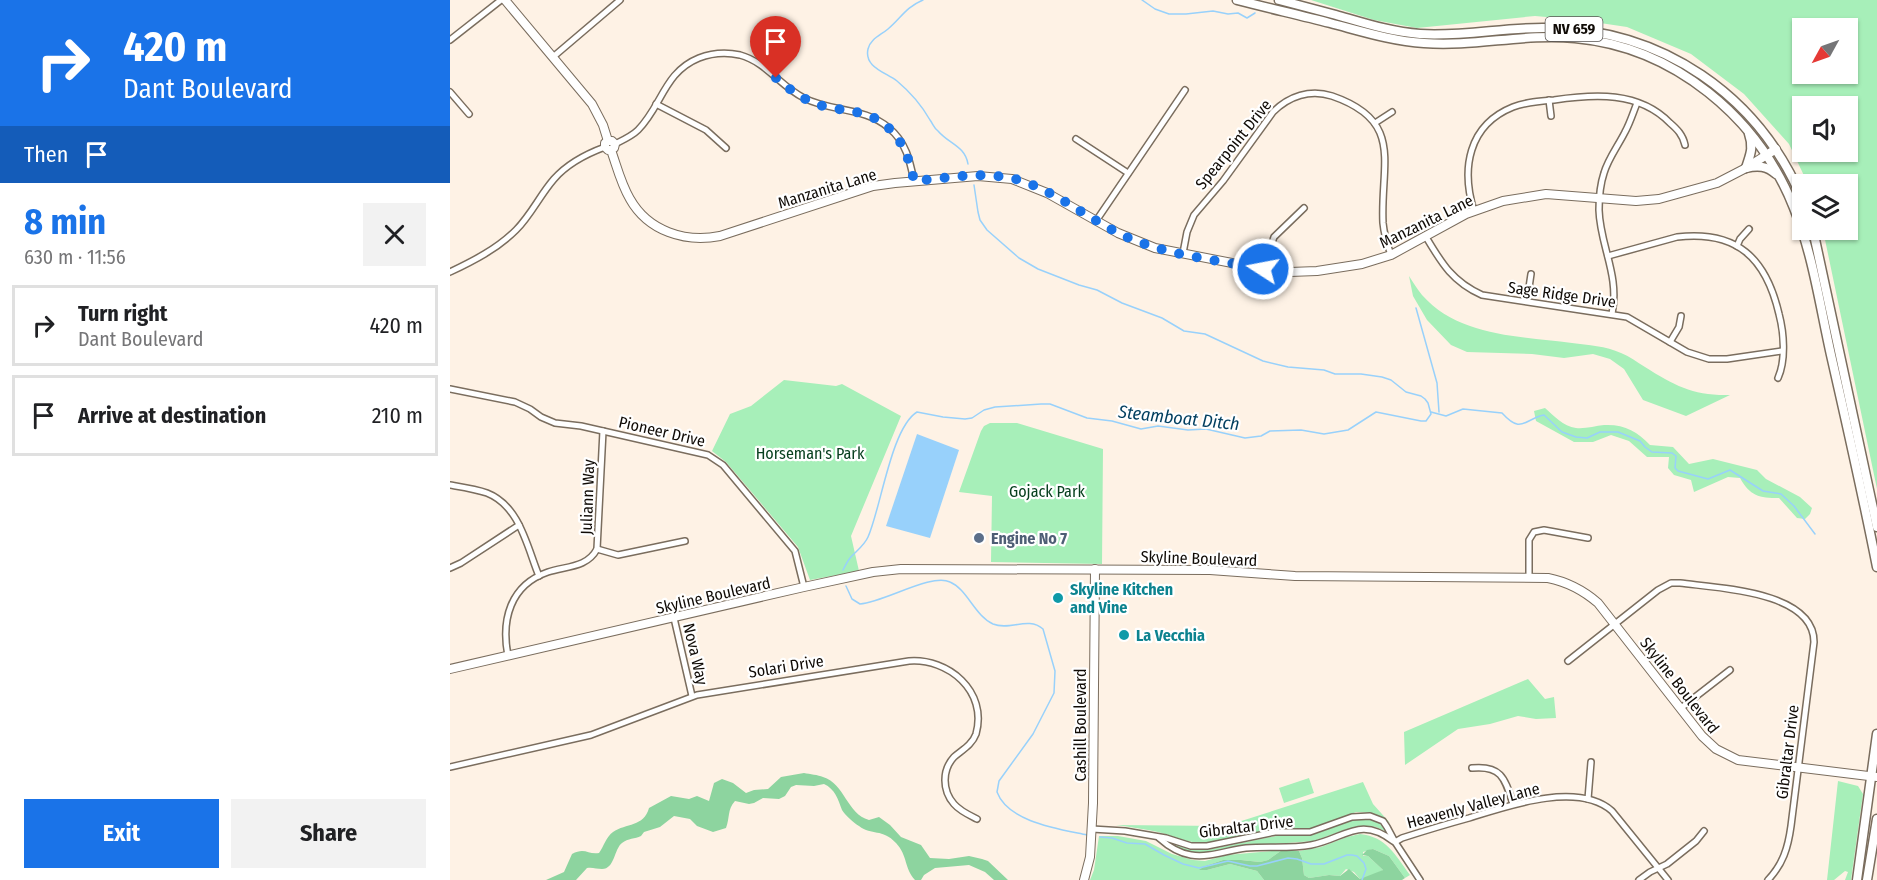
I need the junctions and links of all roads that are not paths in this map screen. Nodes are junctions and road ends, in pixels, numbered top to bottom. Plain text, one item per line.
1 (503, 0) edge
2 (620, 0) edge
3 (1238, 0) edge
4 (1253, 0) edge
5 (1279, 0) edge
6 (450, 40) edge
7 (553, 57) junction
8 (1185, 90) dead end
9 (450, 92) edge
10 (1549, 100) junction
11 (1637, 103) junction
12 (657, 104) junction
13 (1392, 112) dead end
14 (469, 114) dead end
15 (1551, 116) dead end
16 (1375, 123) junction
17 (1748, 131) junction
18 (1076, 139) dead end
19 (1685, 145) dead end
20 (610, 146) junction
21 (726, 148) dead end
22 (1776, 148) junction
23 (1766, 155) junction
24 (1746, 168) junction
25 (1128, 173) junction
26 (1792, 175) edge
27 (1779, 176) junction
28 (914, 181) junction
29 (1600, 198) junction
30 (1304, 208) dead end
31 (1474, 211) junction
32 (1096, 221) junction
33 (1749, 229) dead end
34 (1426, 237) junction
35 (1815, 240) edge
36 (1737, 246) junction
37 (1183, 253) junction
38 (1391, 255) junction
39 (1608, 256) junction
40 (1263, 269) junction
41 (450, 272) edge
42 (1531, 274) dead end
43 (1527, 301) junction
44 (1612, 314) junction
45 (1681, 316) dead end
46 (1670, 342) junction
47 (1782, 351) junction
48 (1778, 378) dead end
49 (450, 389) edge
50 (603, 431) junction
51 (450, 485) edge
52 (519, 525) junction
53 (1877, 527) edge
54 (1588, 538) dead end
55 (685, 541) dead end
56 (597, 549) junction
57 (1877, 567) edge
58 (450, 568) edge
59 (1095, 569) junction
60 (539, 576) junction
61 (1529, 577) junction
62 (804, 587) junction
63 (674, 618) junction
64 (1615, 624) junction
65 (508, 656) junction
66 (1568, 660) dead end
67 (450, 669) edge
68 (1730, 670) dead end
69 (692, 696) junction
70 (1681, 708) junction
71 (1877, 734) edge
72 (1591, 762) dead end
73 (450, 767) edge
74 (1798, 767) junction
75 (1472, 768) dead end
76 (1874, 777) edge
77 (1588, 799) junction
78 (1513, 804) junction
79 (977, 819) dead end
80 (1877, 819) edge
81 (1092, 829) junction
82 (1704, 831) dead end
83 (1158, 838) junction
84 (1395, 842) junction
85 (1659, 869) junction
86 (1084, 880) edge
87 (1420, 880) edge
88 (1639, 880) edge
89 (1668, 880) edge
90 (1768, 880) edge
91 (1857, 880) edge
92 (1867, 880) edge

1 - 6 street
1 - 7 street, Manzanita Lane
2 - 7 street
3 - 4 main road
3 - 17 main road, NV 659
5 - 22 main road, NV 659
7 - 20 street, Manzanita Lane
8 - 25 street
9 - 14 street
10 - 11 street
10 - 15 street
10 - 31 street
11 - 19 street
11 - 29 street
12 - 20 street
12 - 21 street
12 - 28 street
13 - 16 street
16 - 37 street, Spearpoint Drive
16 - 38 street
17 - 23 main road, NV 659
17 - 24 main road
18 - 25 street
20 - 28 street, Manzanita Lane
20 - 41 street
22 - 23 street, Manzanita Lane
22 - 26 main road, NV 659
23 - 24 street, Manzanita Lane
23 - 27 main road, NV 659
24 - 27 main road
24 - 29 street, Manzanita Lane
25 - 32 street
27 - 57 main road, NV 659
28 - 32 street, Manzanita Lane
29 - 31 street, Manzanita Lane
29 - 39 street
30 - 40 street
31 - 34 street, Manzanita Lane
32 - 37 street, Manzanita Lane
33 - 36 street
34 - 38 street, Manzanita Lane
34 - 43 street, Sage Ridge Drive
35 - 53 main road
36 - 39 street
36 - 47 street
37 - 40 street, Manzanita Lane
38 - 40 street, Manzanita Lane
39 - 44 street
42 - 43 street
43 - 44 street, Sage Ridge Drive
44 - 46 street, Sage Ridge Drive
45 - 46 street
46 - 47 street, Sage Ridge Drive
47 - 48 street
49 - 50 street, Pioneer Drive
50 - 56 street, Juliann Way
50 - 62 street, Pioneer Drive
51 - 52 street
52 - 58 street
52 - 60 street
54 - 61 street
55 - 56 street
56 - 60 street, Juliann Way
59 - 61 street, Skyline Boulevard
59 - 62 street, Skyline Boulevard
59 - 81 street, Cashill Boulevard
60 - 65 street, Juliann Way
61 - 64 street, Skyline Boulevard
62 - 63 street, Skyline Boulevard
63 - 65 street, Skyline Boulevard
63 - 69 street, Nova Way
64 - 66 street
64 - 70 street, Skyline Boulevard
64 - 74 street, Gibraltar Drive
65 - 67 street, Skyline Boulevard
68 - 70 street
69 - 73 street, Solari Drive
69 - 79 street, Solari Drive
70 - 74 street, Skyline Boulevard
71 - 76 main road
72 - 77 street
74 - 76 street, Skyline Boulevard
74 - 90 street, Gibraltar Drive
75 - 78 street
76 - 91 main road
77 - 78 street, Heavenly Valley Lane
77 - 85 street, Heavenly Valley Lane
78 - 84 street, Heavenly Valley Lane
80 - 92 main road
81 - 83 street, Gibraltar Drive
81 - 86 street, Cashill Boulevard
82 - 85 street
83 - 84 street, Gibraltar Drive
83 - 84 street, Gibraltar Drive
84 - 87 street, Gibraltar Drive
85 - 88 street
85 - 89 street, Heavenly Valley Lane

